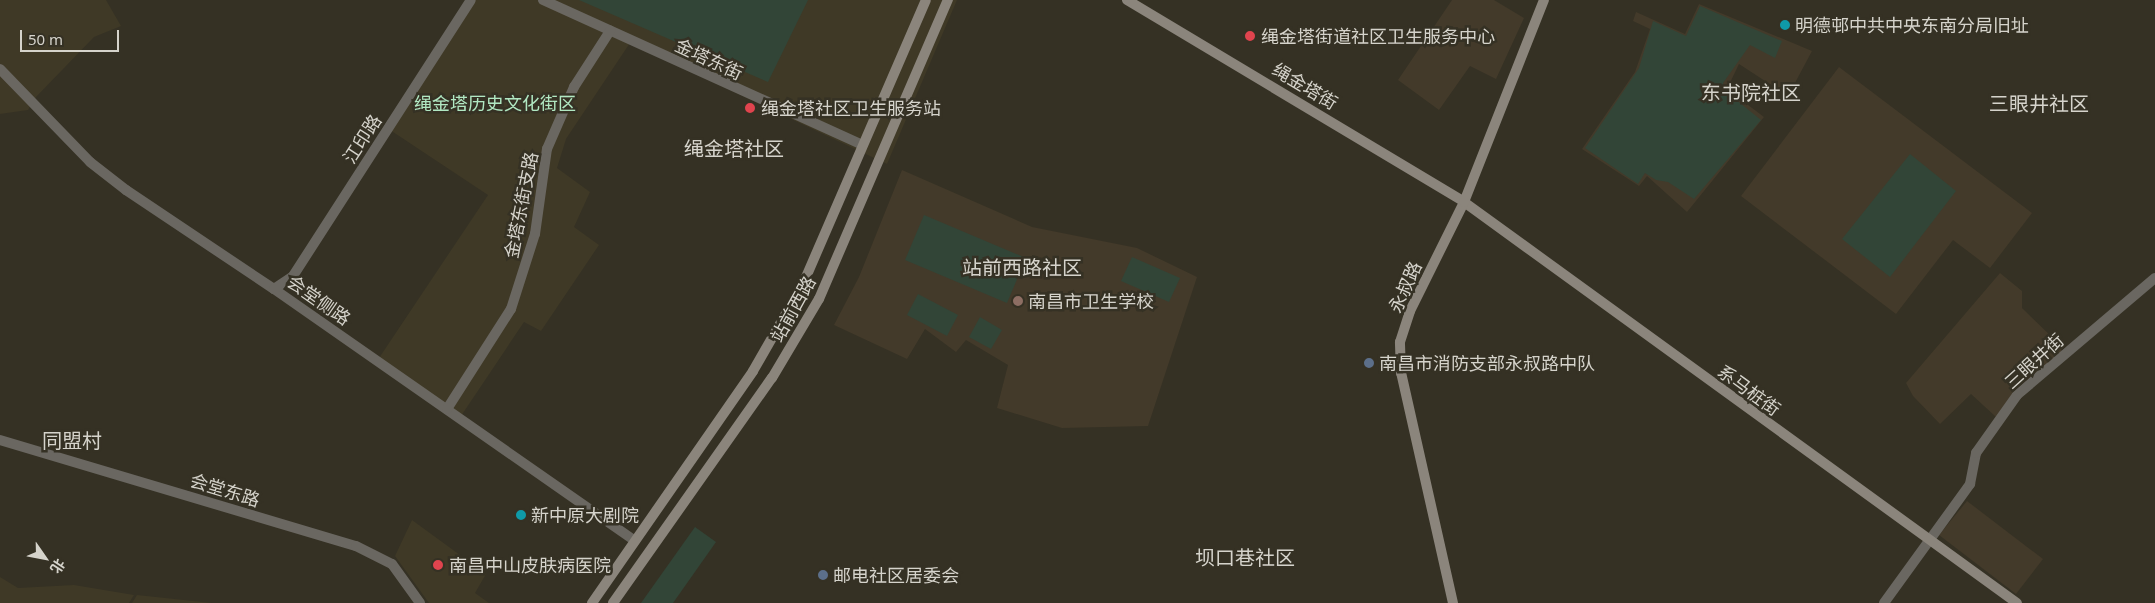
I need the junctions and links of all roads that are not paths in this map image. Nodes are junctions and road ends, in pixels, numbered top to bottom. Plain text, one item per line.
1 (471, 0) edge
2 (543, 0) edge
3 (926, 0) edge
4 (948, 0) edge
5 (1128, 0) edge
6 (1544, 0) edge
7 (610, 31) junction
8 (0, 69) edge
9 (863, 146) junction
10 (1464, 202) junction
11 (2155, 278) edge
12 (274, 289) junction
13 (447, 409) junction
14 (0, 440) edge
15 (1931, 539) junction
16 (636, 540) junction
17 (420, 603) edge
18 (592, 603) edge
19 (612, 603) edge
20 (1453, 603) edge
21 (1884, 603) edge
22 (2017, 603) edge

1 - 12 street, 江印路
2 - 7 street, 金塔东街
3 - 9 main road, 站前西路
4 - 19 main road, 站前西路
5 - 10 main road, 绳金塔街
6 - 10 main road, 永叔路
7 - 9 street, 金塔东街
7 - 13 street, 金塔东街支路
8 - 12 street, 会堂侧路
9 - 16 main road, 站前西路
10 - 15 main road, 系马桩街
10 - 20 main road, 永叔路
11 - 15 street, 三眼井街
12 - 13 street, 会堂侧路
13 - 16 street, 会堂侧路
14 - 17 street, 会堂东路
15 - 21 street, 三眼井街
15 - 22 main road, 系马桩街
16 - 18 main road, 站前西路

